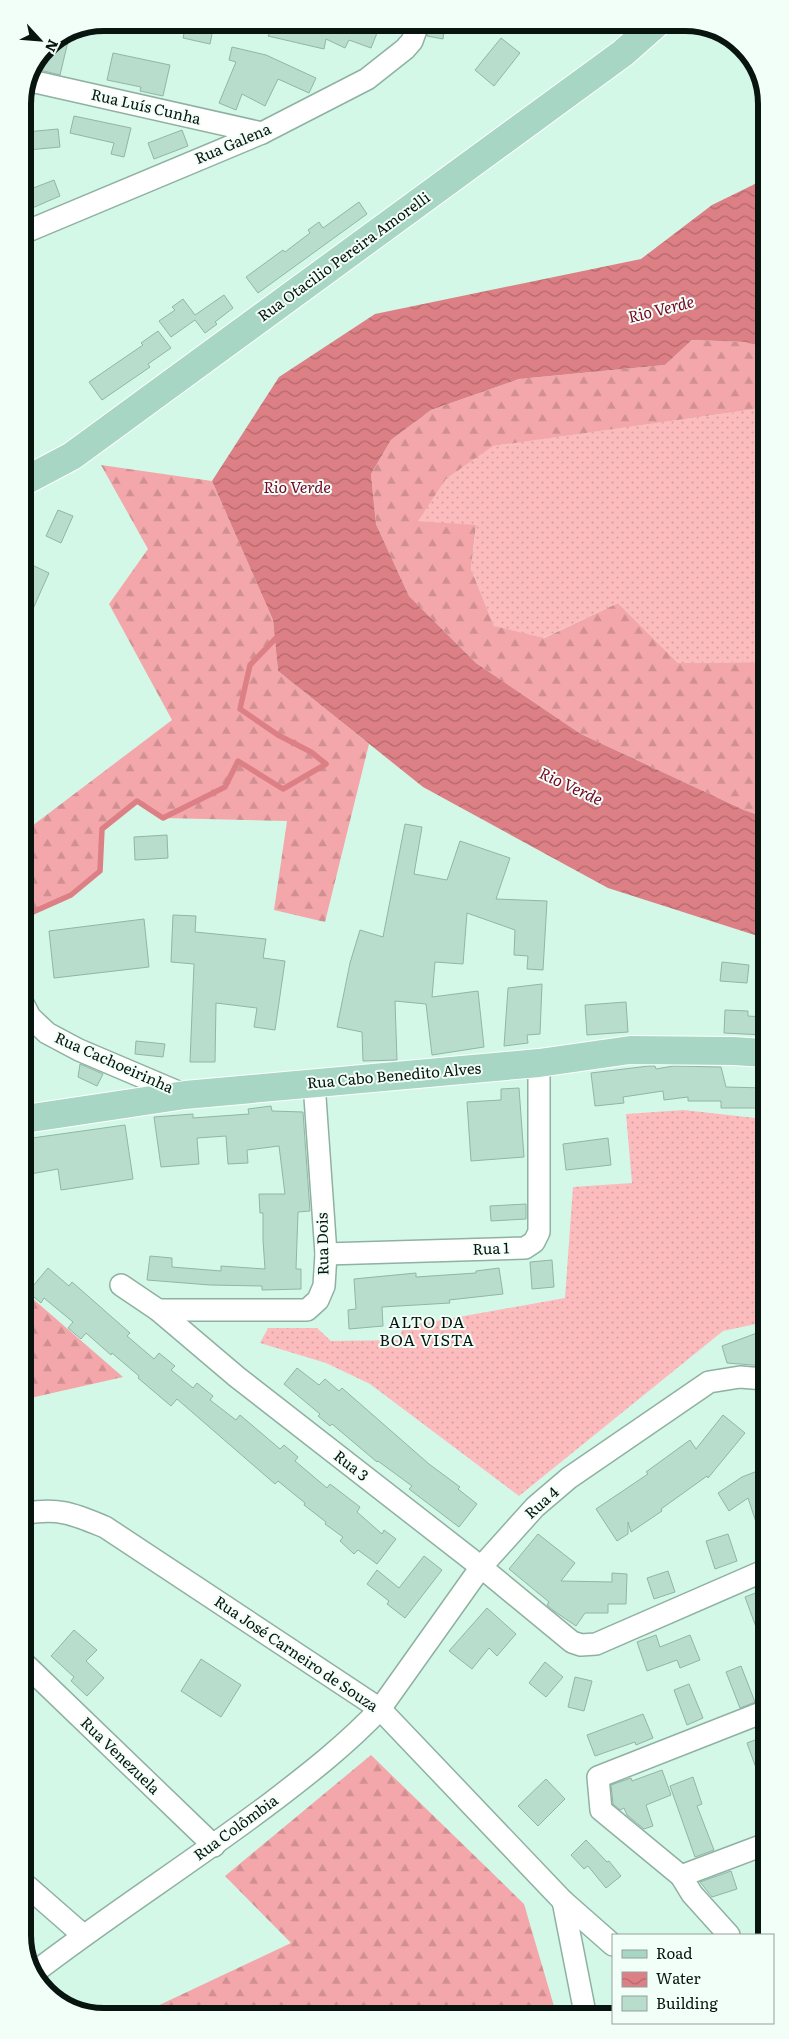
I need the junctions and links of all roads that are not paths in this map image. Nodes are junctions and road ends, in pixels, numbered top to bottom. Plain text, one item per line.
1 (416, 31) edge
2 (648, 31) edge
3 (35, 82) edge
4 (262, 133) junction
5 (31, 230) edge
6 (31, 478) edge
7 (31, 1019) edge
8 (758, 1053) edge
9 (539, 1063) junction
10 (314, 1083) junction
11 (185, 1095) junction
12 (31, 1118) edge
13 (326, 1254) junction
14 (121, 1285) dead end
15 (158, 1310) junction
16 (758, 1378) edge
17 (31, 1512) edge
18 (481, 1567) junction
19 (758, 1573) edge
20 (31, 1670) edge
21 (380, 1709) junction
22 (758, 1714) edge
23 (214, 1846) junction
24 (758, 1847) edge
25 (681, 1876) junction
26 (31, 1890) edge
27 (563, 1901) junction
28 (728, 1934) edge
29 (82, 1936) junction
30 (612, 1944) edge
31 (40, 1968) edge
32 (584, 2008) edge

1 - 4 street, Rua Galena
2 - 6 main road, Rua Otacilio Pereira Amorelli
3 - 4 street, Rua Luís Cunha
4 - 5 street, Rua Galena
7 - 11 street, Rua Cachoeirinha
8 - 9 main road, Rua Cabo Benedito Alves
9 - 10 main road, Rua Cabo Benedito Alves
9 - 13 street, Rua 1
10 - 11 main road, Rua Cabo Benedito Alves
10 - 13 street, Rua Dois
11 - 12 main road, Rua Cabo Benedito Alves
13 - 15 street, Rua Dois
14 - 15 street, Rua 3
15 - 18 street, Rua 3
16 - 18 street, Rua 4
17 - 21 street, Rua José Carneiro de Souza
18 - 19 street, Rua 3
18 - 21 street, Rua 4
20 - 23 street, Rua Venezuela
21 - 23 street, Rua Colômbia
21 - 27 street, Rua José Carneiro de Souza
22 - 25 street
23 - 29 street, Rua Colômbia
24 - 25 street
25 - 28 street
26 - 29 street
27 - 30 street, Rua José Carneiro de Souza
27 - 32 street
29 - 31 street, Rua Colômbia

